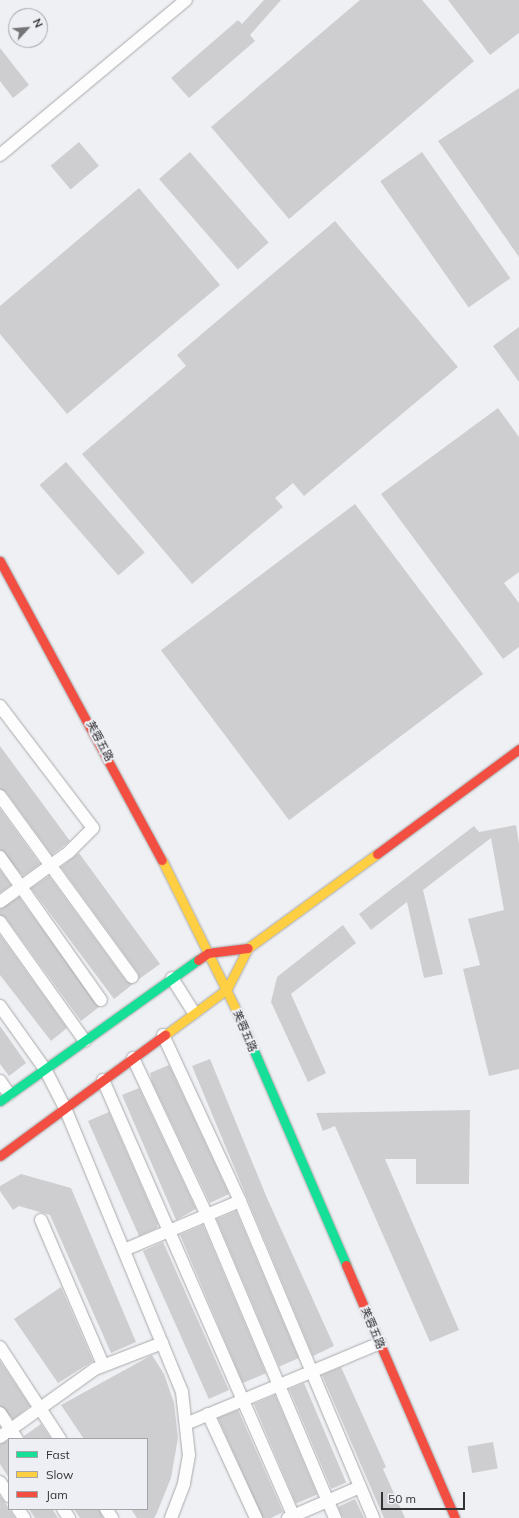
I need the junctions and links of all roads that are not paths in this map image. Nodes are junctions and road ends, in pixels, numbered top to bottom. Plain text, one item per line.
1 (186, 0) edge
2 (0, 155) edge
3 (0, 561) edge
4 (0, 706) edge
5 (519, 749) edge
6 (0, 796) edge
7 (0, 857) edge
8 (51, 866) junction
9 (21, 887) junction
10 (0, 902) edge
11 (0, 922) edge
12 (248, 948) junction
13 (208, 952) junction
14 (132, 977) dead end
15 (172, 978) junction
16 (227, 989) junction
17 (101, 1000) dead end
18 (0, 1006) edge
19 (194, 1013) junction
20 (163, 1035) junction
21 (85, 1041) junction
22 (133, 1058) junction
23 (45, 1069) junction
24 (103, 1080) junction
25 (0, 1082) edge
26 (5, 1098) edge
27 (65, 1108) junction
28 (0, 1156) edge
29 (240, 1201) junction
30 (207, 1215) junction
31 (41, 1220) dead end
32 (171, 1230) junction
33 (124, 1250) junction
34 (162, 1343) junction
35 (380, 1343) junction
36 (0, 1347) edge
37 (103, 1365) junction
38 (311, 1371) junction
39 (278, 1385) junction
40 (241, 1400) junction
41 (40, 1408) junction
42 (0, 1413) edge
43 (208, 1414) junction
44 (188, 1423) junction
45 (14, 1434) edge
46 (0, 1437) edge
47 (59, 1438) edge
48 (0, 1482) edge
49 (360, 1487) junction
50 (8, 1494) edge
51 (328, 1501) junction
52 (292, 1517) edge
53 (171, 1518) edge
54 (256, 1518) edge
55 (335, 1518) edge
56 (373, 1518) edge
57 (455, 1518) edge

1 - 2 street
3 - 13 street, 芙蓉五路
4 - 8 street
5 - 12 street
6 - 8 street
7 - 9 street
8 - 9 street
8 - 14 street
9 - 10 street
9 - 17 street
11 - 21 street
12 - 13 street
12 - 16 street
13 - 15 street
13 - 16 street, 芙蓉五路
15 - 19 street
15 - 21 street
16 - 19 street
16 - 35 street, 芙蓉五路
18 - 23 street
19 - 20 street
20 - 22 street
20 - 29 street
21 - 23 street
22 - 24 street
22 - 30 street
23 - 26 street
23 - 27 street
24 - 27 street
24 - 32 street
25 - 26 street
27 - 28 street
27 - 33 street
29 - 30 street
29 - 38 street
30 - 32 street
30 - 39 street
31 - 37 street
32 - 33 street
32 - 40 street
33 - 34 street
34 - 37 street
34 - 44 street
35 - 38 street
35 - 57 street, 芙蓉五路
36 - 41 street
37 - 41 street
38 - 39 street
38 - 49 street
39 - 40 street
39 - 51 street
40 - 43 street
40 - 52 street
41 - 45 street
41 - 47 street
42 - 45 street
43 - 44 street
43 - 54 street
44 - 53 street
45 - 46 street
48 - 50 street
49 - 51 street
49 - 56 street
51 - 52 street
51 - 55 street

